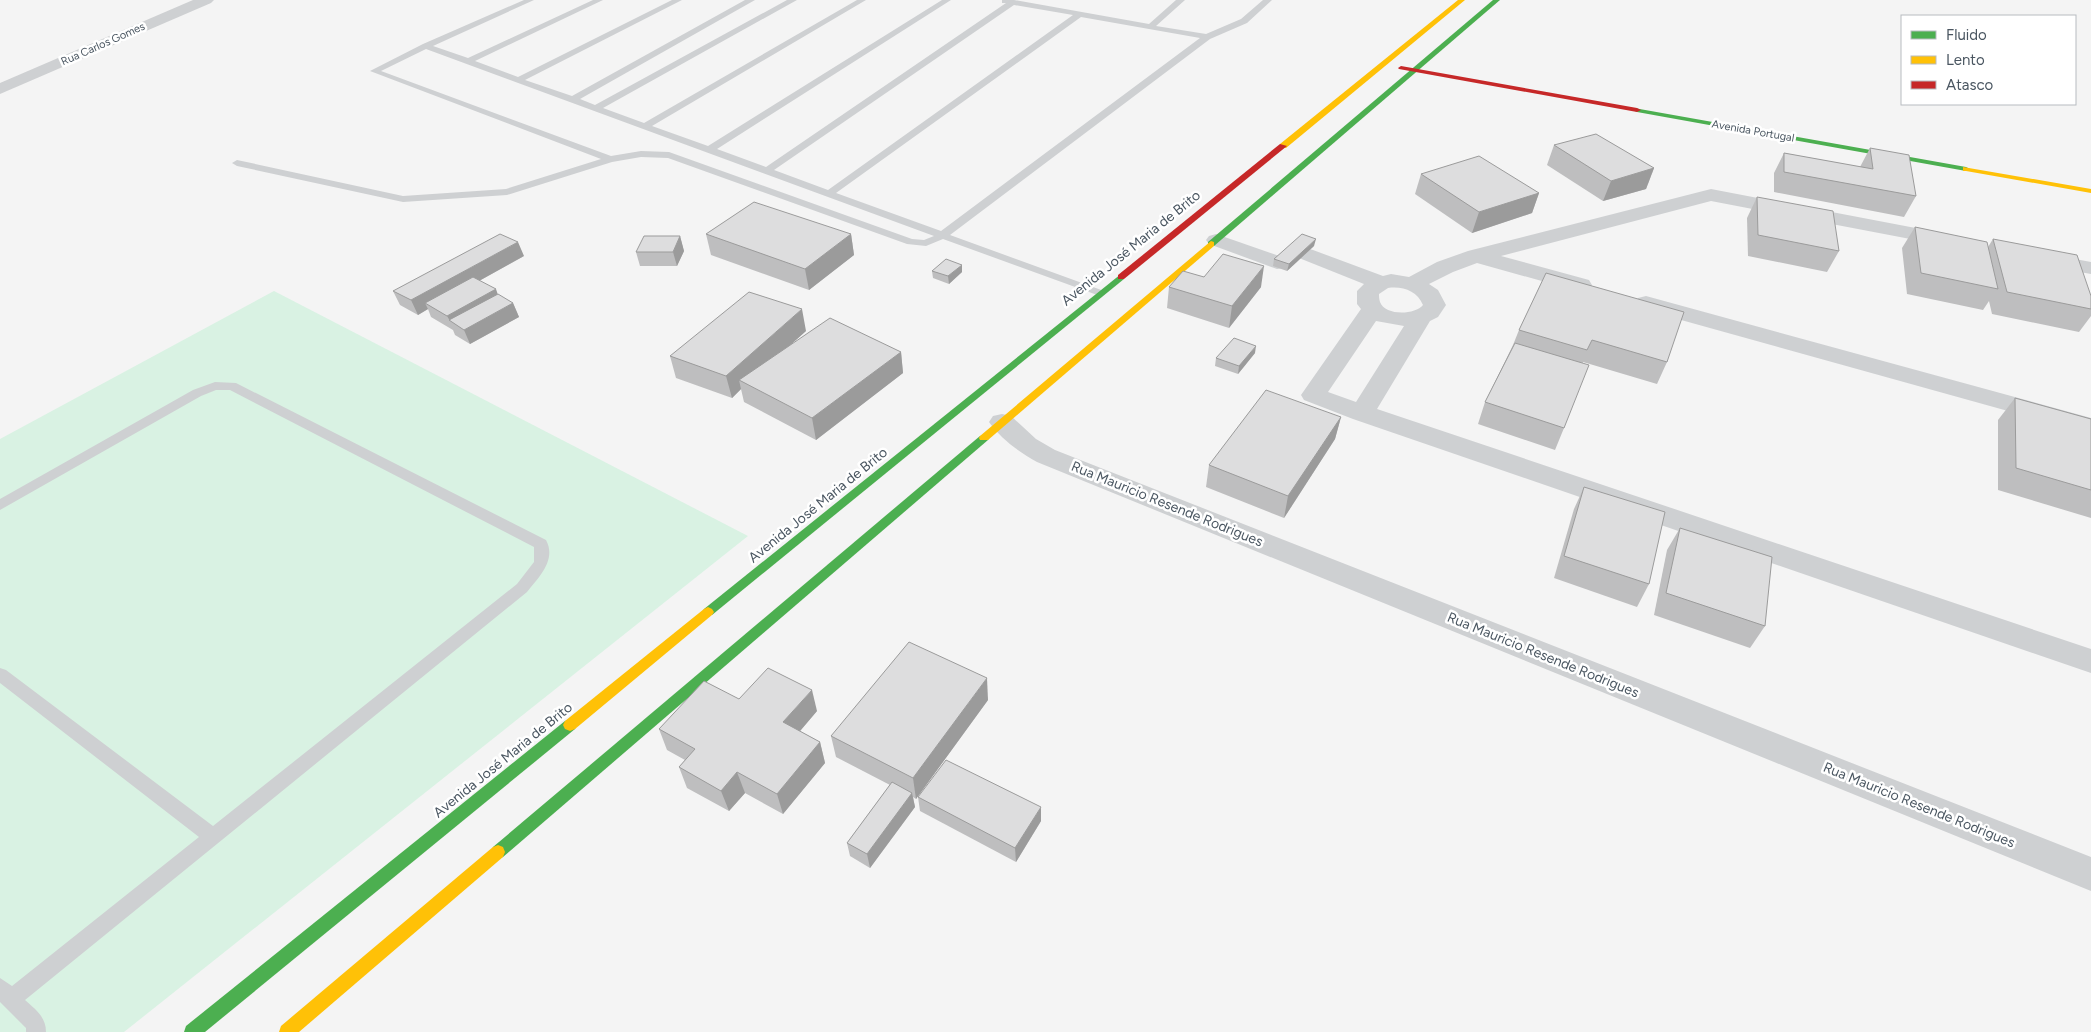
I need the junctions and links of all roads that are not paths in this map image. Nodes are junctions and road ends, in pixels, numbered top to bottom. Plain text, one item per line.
1 (206, 0) edge
2 (530, 0) edge
3 (599, 0) edge
4 (678, 0) edge
5 (751, 0) edge
6 (793, 0) edge
7 (862, 0) edge
8 (947, 0) edge
9 (999, 0) edge
10 (1181, 0) edge
11 (1268, 0) edge
12 (1462, 0) edge
13 (1497, 0) edge
14 (1013, 2) junction
15 (1080, 14) junction
16 (1150, 27) junction
17 (1207, 37) junction
18 (426, 46) junction
19 (1397, 52) junction
20 (1426, 60) junction
21 (468, 62) junction
22 (1382, 63) junction
23 (1446, 64) dead end
24 (1414, 72) junction
25 (518, 80) junction
26 (0, 89) edge
27 (572, 100) junction
28 (596, 108) junction
29 (644, 126) junction
30 (709, 150) junction
31 (610, 159) junction
32 (237, 163) dead end
33 (767, 171) junction
34 (2091, 191) edge
35 (828, 194) junction
36 (1232, 226) junction
37 (943, 235) junction
38 (1216, 240) junction
39 (1964, 244) edge
40 (2023, 255) edge
41 (1476, 256) junction
42 (1297, 261) junction
43 (2091, 268) edge
44 (1412, 284) junction
45 (1601, 291) edge
46 (1100, 293) junction
47 (1373, 296) junction
48 (1630, 299) edge
49 (1420, 319) junction
50 (1362, 414) junction
51 (1002, 422) junction
52 (2091, 426) edge
53 (0, 505) edge
54 (2091, 661) edge
55 (0, 674) edge
56 (212, 836) junction
57 (2091, 874) edge
58 (6, 993) edge
59 (36, 1032) edge
60 (192, 1032) edge
61 (286, 1032) edge

1 - 26 street, Rua Carlos Gomes
2 - 18 lane
3 - 21 lane
4 - 25 lane
5 - 27 lane
6 - 28 lane
7 - 29 lane
8 - 30 lane
9 - 14 lane
10 - 16 lane
11 - 17 lane
12 - 19 main road, Avenida José Maria de Brito
13 - 20 main road
14 - 15 lane
14 - 33 lane
15 - 16 lane
15 - 35 lane
16 - 17 lane
17 - 37 lane
18 - 21 lane
18 - 31 lane
19 - 20 main road
19 - 22 main road, Avenida José Maria de Brito
20 - 23 main road
20 - 24 main road
21 - 25 lane
22 - 24 main road, Avenida Portugal
22 - 46 main road, Avenida José Maria de Brito
24 - 34 main road, Avenida Portugal
24 - 36 main road
25 - 27 lane
27 - 28 lane
28 - 29 lane
29 - 30 lane
30 - 33 lane
31 - 32 lane
31 - 37 lane
33 - 35 lane
35 - 37 lane
36 - 38 main road
36 - 42 street
37 - 46 lane
38 - 42 street
38 - 51 main road
39 - 41 street
40 - 43 street
41 - 44 street
41 - 45 street
42 - 47 street
44 - 47 street
44 - 49 street
46 - 60 main road, Avenida José Maria de Brito
47 - 49 street
47 - 50 street
48 - 52 street
49 - 50 street
50 - 54 street
51 - 57 street, Rua Mauricio Resende Rodrigues
51 - 61 main road
53 - 56 lane
55 - 56 lane
56 - 58 lane
58 - 59 lane

